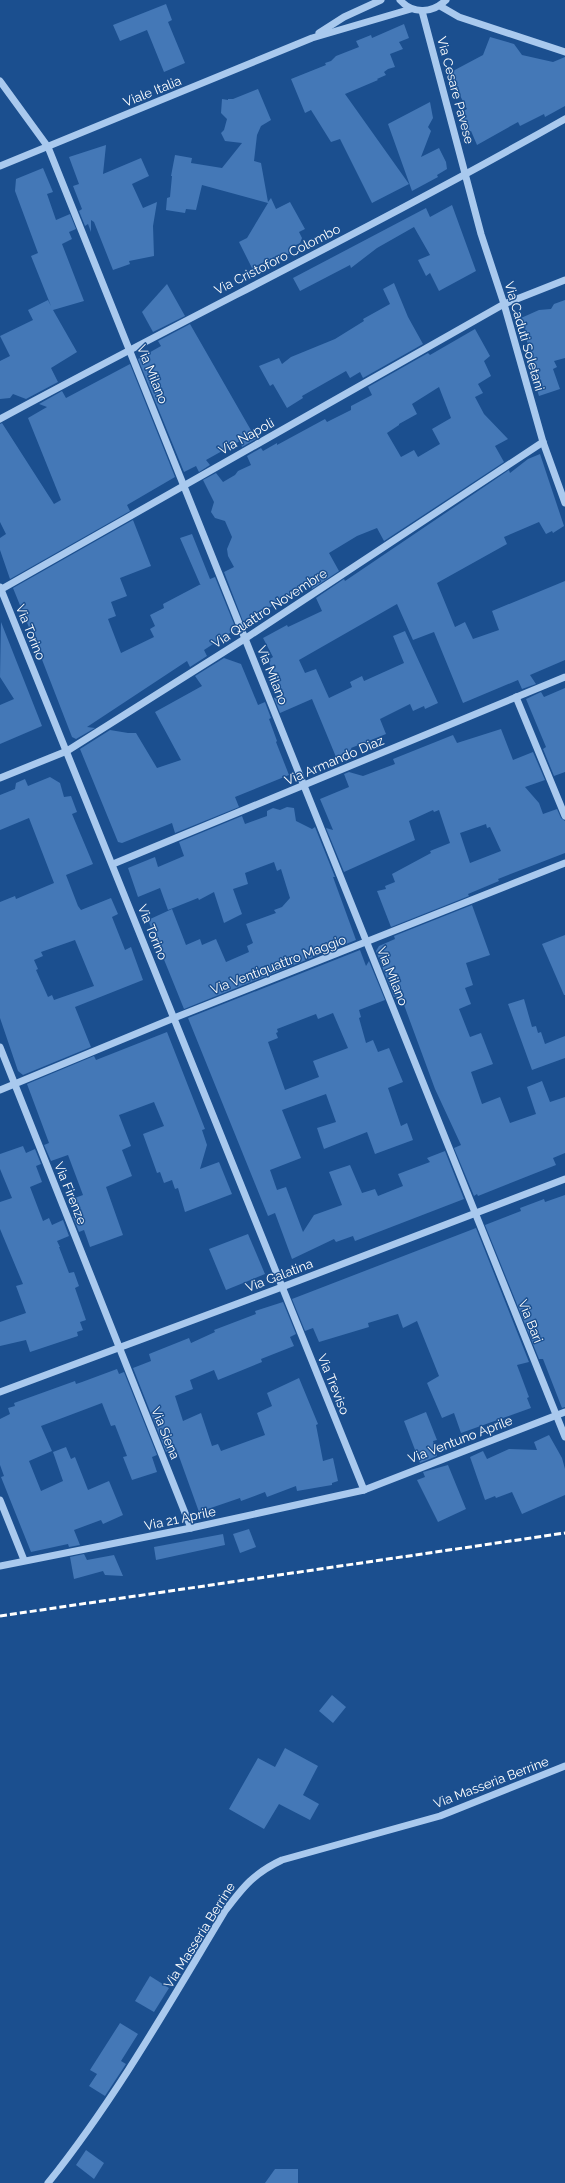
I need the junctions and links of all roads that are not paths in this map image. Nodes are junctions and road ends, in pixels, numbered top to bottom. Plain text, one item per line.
1 (381, 0) edge
2 (400, 0) edge
3 (446, 0) edge
4 (440, 6) junction
5 (411, 9) junction
6 (422, 11) junction
7 (312, 38) junction
8 (565, 52) edge
9 (0, 81) edge
10 (565, 119) edge
11 (48, 147) junction
12 (0, 166) edge
13 (467, 175) junction
14 (565, 280) edge
15 (504, 304) junction
16 (130, 349) junction
17 (0, 419) edge
18 (543, 442) junction
19 (184, 484) junction
20 (565, 503) edge
21 (0, 589) edge
22 (246, 638) junction
23 (565, 677) edge
24 (516, 697) junction
25 (67, 751) junction
26 (0, 778) edge
27 (304, 785) junction
28 (565, 816) edge
29 (565, 863) edge
30 (113, 864) junction
31 (366, 942) junction
32 (174, 1018) junction
33 (0, 1048) edge
34 (14, 1084) junction
35 (0, 1090) edge
36 (565, 1179) edge
37 (474, 1213) junction
38 (282, 1287) junction
39 (120, 1348) junction
40 (0, 1392) edge
41 (565, 1412) edge
42 (556, 1415) junction
43 (565, 1438) edge
44 (364, 1490) junction
45 (0, 1500) edge
46 (191, 1528) junction
47 (24, 1560) junction
48 (0, 1566) edge
49 (565, 1766) edge
50 (48, 2183) edge

1 - 7 street, Viale Italia
2 - 5 street, Viale Italia
3 - 4 street, Viale Italia
4 - 6 street, Viale Italia
4 - 8 street
5 - 6 street, Viale Italia
5 - 7 street, Viale Italia
6 - 13 street, Via Cesare Pavese
7 - 11 street, Viale Italia
9 - 11 street, Via Milano
10 - 13 street, Via Cristoforo Colombo
11 - 12 street, Viale Italia
11 - 16 street, Via Milano
13 - 15 street, Via Caduti Soletani
13 - 16 street, Via Cristoforo Colombo
14 - 15 street, Via Napoli
15 - 18 street, Via Caduti Soletani
15 - 19 street, Via Napoli
16 - 17 street, Via Cristoforo Colombo
16 - 19 street, Via Milano
18 - 20 street, Via Caduti Soletani
18 - 22 street, Via Quattro Novembre
19 - 21 street, Via Napoli
19 - 22 street, Via Milano
21 - 25 street, Via Torino
22 - 25 street, Via Quattro Novembre
22 - 27 street, Via Milano
23 - 24 street, Via Armando Diaz
24 - 27 street, Via Armando Diaz
24 - 28 street
25 - 26 street, Via Quattro Novembre
25 - 30 street, Via Torino
27 - 30 street, Via Armando Diaz
27 - 31 street, Via Milano
29 - 31 street, Via Ventiquattro Maggio
30 - 32 street, Via Torino
31 - 32 street, Via Ventiquattro Maggio
31 - 37 street, Via Milano
32 - 34 street, Via Ventiquattro Maggio
32 - 38 street, Via Torino
33 - 34 street, Via Firenze
34 - 35 street, Via Ventiquattro Maggio
34 - 39 street, Via Firenze
36 - 37 street, Via Galatina
37 - 38 street, Via Galatina
37 - 42 street, Via Bari
38 - 39 street, Via Galatina
38 - 44 street, Via Treviso
39 - 40 street, Via Galatina
39 - 46 street, Via Siena
41 - 42 street, Via Ventuno Aprile
42 - 43 street, Via Bari
42 - 44 street, Via Ventuno Aprile
44 - 46 street, Via 21 Aprile
45 - 47 street
46 - 47 street, Via 21 Aprile
47 - 48 street, Via 21 Aprile
49 - 50 street, Via Masseria Berrine

